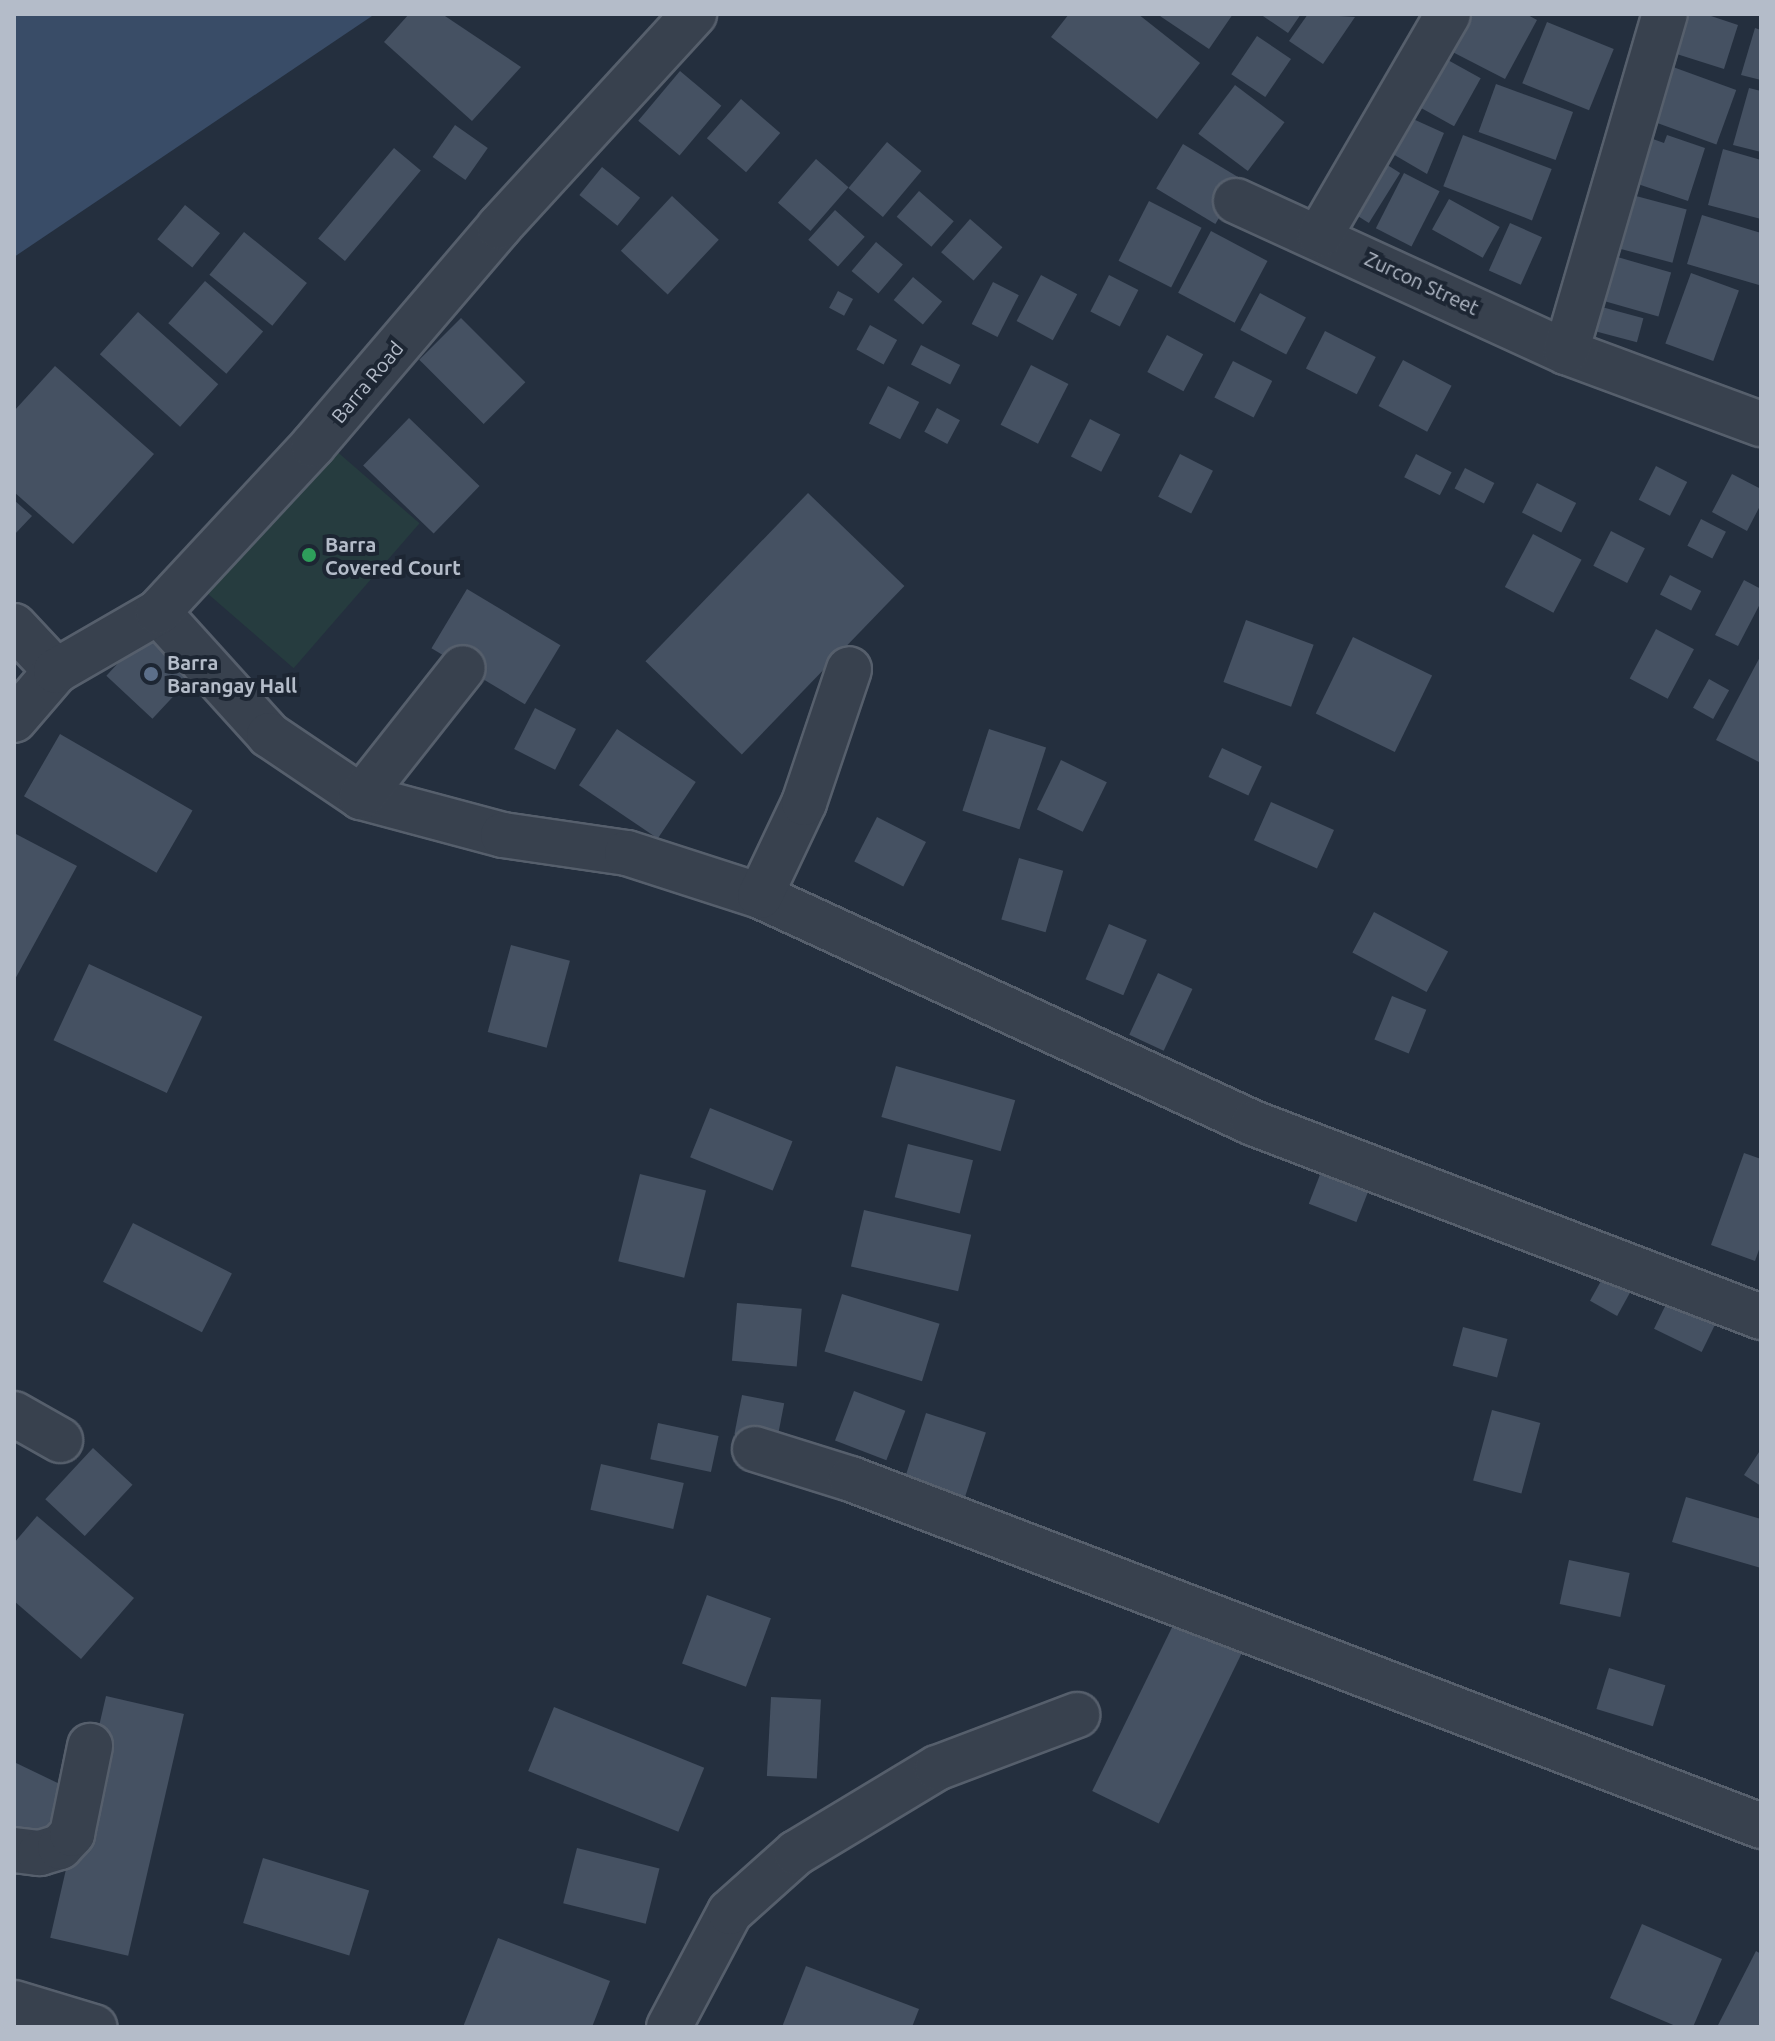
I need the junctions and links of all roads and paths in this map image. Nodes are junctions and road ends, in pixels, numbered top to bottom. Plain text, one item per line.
1 (694, 14) edge
2 (1448, 14) edge
3 (1665, 14) edge
4 (1236, 201) dead end
5 (1320, 235) junction
6 (1566, 352) junction
7 (1760, 421) edge
8 (158, 612) junction
9 (14, 626) edge
10 (463, 668) dead end
11 (849, 669) dead end
12 (56, 671) junction
13 (14, 720) edge
14 (361, 797) junction
15 (760, 896) junction
16 (1761, 1317) edge
17 (14, 1414) edge
18 (60, 1440) dead end
19 (755, 1449) dead end
20 (1077, 1715) dead end
21 (90, 1746) dead end
22 (1761, 1826) edge
23 (14, 1850) edge
24 (14, 2003) edge
25 (94, 2027) edge
26 (669, 2027) edge

1 - 8 street, Barra Road
2 - 5 street
3 - 6 street
4 - 5 street, Zurcon Street
5 - 6 street, Zurcon Street
6 - 7 street, Zurcon Street
8 - 12 street, Barra Road
8 - 14 street
9 - 12 street
10 - 14 street
11 - 15 street
12 - 13 street, Barra Road
14 - 15 street
15 - 16 street
17 - 18 street
19 - 22 street
20 - 26 street
21 - 23 street
24 - 25 street

